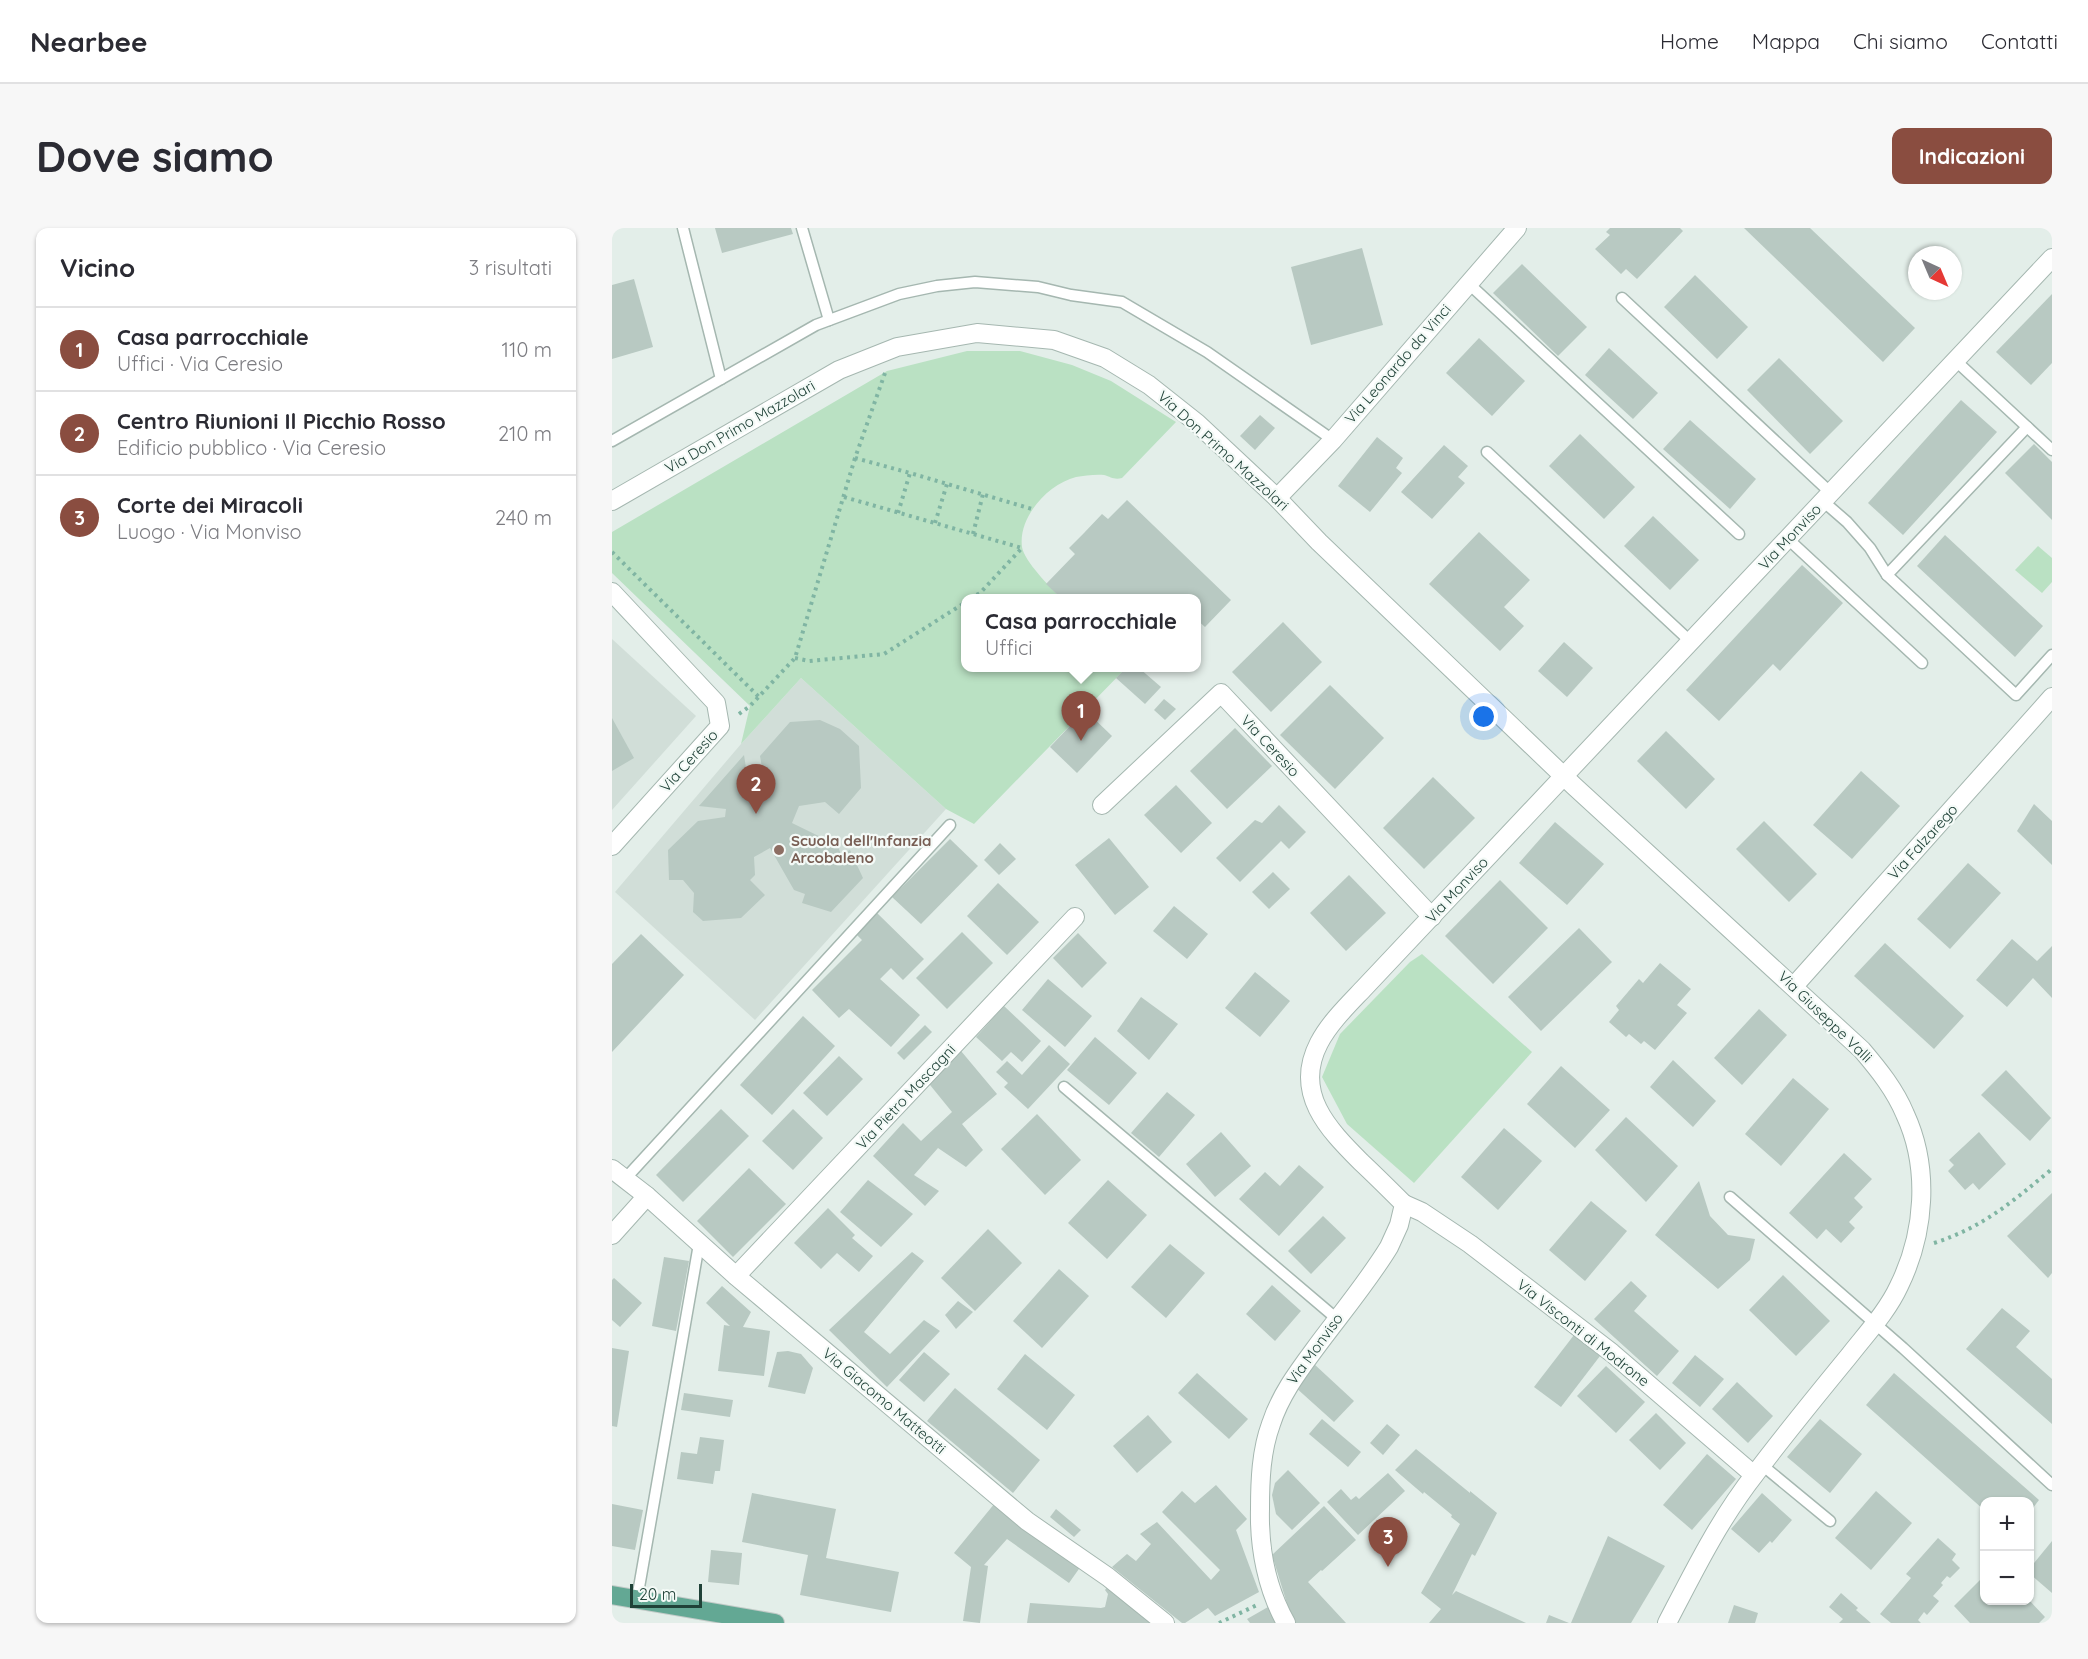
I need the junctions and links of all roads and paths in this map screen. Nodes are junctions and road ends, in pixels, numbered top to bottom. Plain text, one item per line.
1 (683, 228) edge
2 (802, 228) edge
3 (1517, 228) edge
4 (2052, 258) edge
5 (1468, 283) junction
6 (1622, 297) dead end
7 (829, 320) junction
8 (1956, 361) junction
9 (888, 366) dead end
10 (721, 379) junction
11 (2027, 426) junction
12 (1333, 440) junction
13 (612, 441) edge
14 (2052, 450) edge
15 (1488, 453) dead end
16 (855, 458) junction
17 (910, 473) junction
18 (947, 484) junction
19 (983, 494) junction
20 (844, 497) junction
21 (1277, 498) junction
22 (1828, 498) junction
23 (612, 501) edge
24 (1032, 509) dead end
25 (898, 513) junction
26 (935, 524) junction
27 (973, 534) junction
28 (1739, 534) dead end
29 (1788, 539) junction
30 (612, 552) edge
31 (1887, 575) junction
32 (612, 592) edge
33 (978, 594) edge
34 (961, 605) edge
35 (1691, 642) junction
36 (2052, 655) edge
37 (795, 658) junction
38 (1922, 663) dead end
39 (759, 697) junction
40 (2052, 697) edge
41 (720, 726) junction
42 (1564, 776) junction
43 (1102, 805) dead end
44 (951, 825) dead end
45 (612, 846) edge
46 (1075, 917) dead end
47 (1432, 917) junction
48 (1794, 986) junction
49 (1064, 1087) dead end
50 (2052, 1169) edge
51 (619, 1174) edge
52 (647, 1196) junction
53 (1730, 1197) dead end
54 (1404, 1204) junction
55 (612, 1235) edge
56 (699, 1244) junction
57 (1914, 1250) junction
58 (736, 1276) junction
59 (1337, 1319) junction
60 (1874, 1324) junction
61 (1758, 1470) junction
62 (2052, 1485) edge
63 (1830, 1521) dead end
64 (612, 1595) edge
65 (1274, 1597) junction
66 (637, 1599) junction
67 (775, 1623) edge
68 (1165, 1623) edge
69 (1219, 1623) edge
70 (1286, 1623) edge
71 (1667, 1623) edge

1 - 10 lane
2 - 7 lane
3 - 5 street, Via Leonardo da Vinci
4 - 8 street, Via Monviso
5 - 12 street, Via Leonardo da Vinci
5 - 28 lane
6 - 22 lane
7 - 10 lane
7 - 12 lane
8 - 11 lane
8 - 22 street, Via Monviso
9 - 16 path
10 - 13 lane
11 - 14 lane
11 - 31 lane
12 - 21 street, Via Leonardo da Vinci
15 - 35 lane
16 - 17 path
16 - 20 path
17 - 18 path
17 - 25 path
18 - 19 path
18 - 26 path
19 - 24 path
19 - 27 path
20 - 25 path
20 - 37 path
21 - 23 street, Via Don Primo Mazzolari
21 - 42 street, Via Don Primo Mazzolari
22 - 29 street, Via Monviso
22 - 31 lane
25 - 26 path
26 - 27 path
27 - 33 path
29 - 35 street, Via Monviso
29 - 38 lane
30 - 39 path
31 - 36 lane
32 - 41 street, Via Ceresio
34 - 37 path
35 - 42 street, Via Monviso
37 - 39 path
39 - 41 path
40 - 48 street, Via Falzarego
41 - 45 street, Via Ceresio
42 - 47 street, Via Monviso
42 - 48 street, Via Giuseppe Valli
43 - 47 street, Via Ceresio
44 - 51 lane
46 - 58 street, Via Pietro Mascagni
47 - 54 street, Via Monviso
48 - 57 street, Via Giuseppe Valli
49 - 59 lane
50 - 57 path
51 - 52 street, Via Giacomo Matteotti
52 - 55 street
52 - 56 street, Via Giacomo Matteotti
53 - 60 lane
54 - 59 street, Via Monviso
54 - 61 street, Via Visconti di Modrone
56 - 58 street, Via Giacomo Matteotti
56 - 66 lane
57 - 60 street, Via Giuseppe Valli
58 - 68 street, Via Giacomo Matteotti
59 - 65 street, Via Monviso
60 - 61 street, Via Giuseppe Valli
60 - 62 lane
61 - 63 lane
61 - 71 street, Via Giuseppe Valli
64 - 66 main road
65 - 69 path
65 - 70 street, Via Monviso
66 - 67 main road

